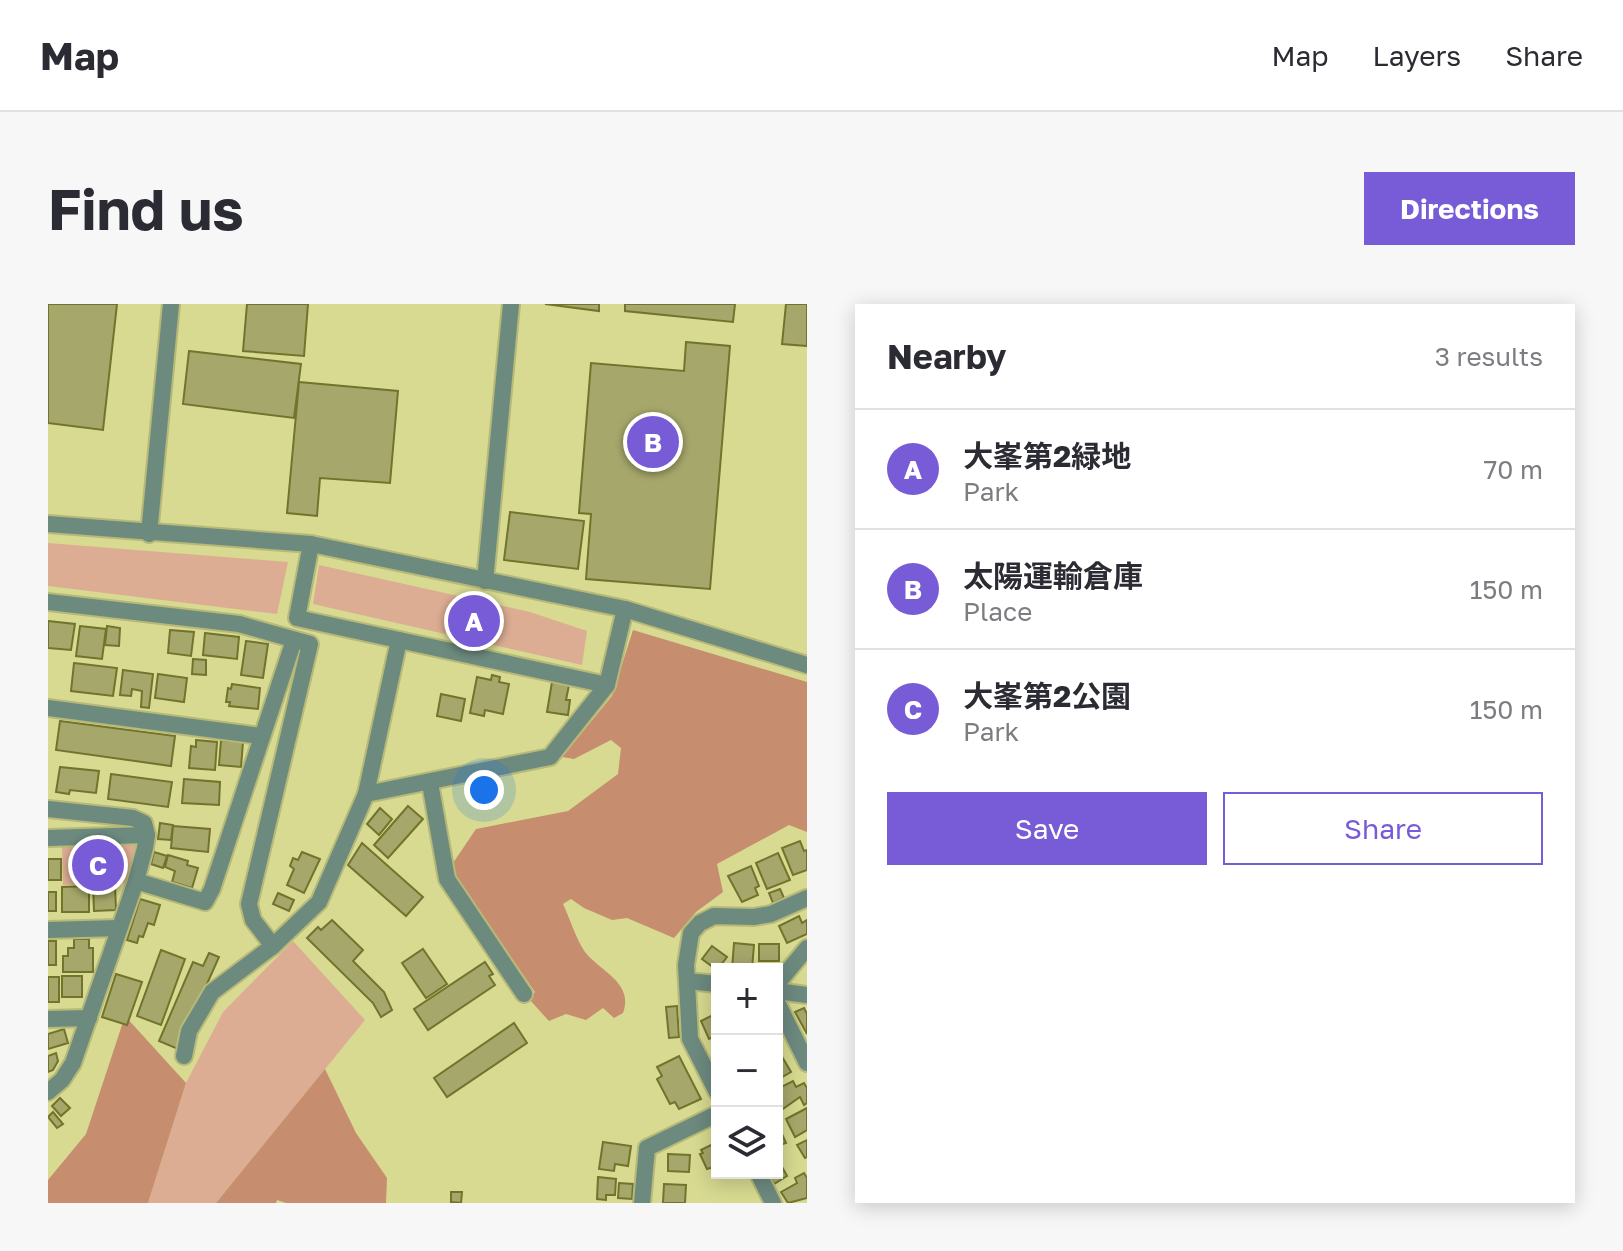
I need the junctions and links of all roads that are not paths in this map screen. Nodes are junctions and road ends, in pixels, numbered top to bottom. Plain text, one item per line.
1 (171, 304) edge
2 (511, 304) edge
3 (48, 524) edge
4 (149, 534) junction
5 (311, 544) junction
6 (485, 581) junction
7 (48, 602) edge
8 (625, 609) junction
9 (294, 640) junction
10 (399, 640) junction
11 (807, 665) edge
12 (607, 685) junction
13 (48, 708) edge
14 (261, 736) junction
15 (430, 783) junction
16 (366, 794) junction
17 (48, 809) edge
18 (147, 835) junction
19 (48, 838) edge
20 (136, 881) junction
21 (807, 898) edge
22 (119, 928) junction
23 (48, 930) edge
24 (273, 946) junction
25 (807, 948) edge
26 (783, 977) edge
27 (687, 981) junction
28 (711, 983) edge
29 (783, 992) edge
30 (524, 994) dead end
31 (807, 995) edge
32 (783, 1014) edge
33 (89, 1018) junction
34 (48, 1019) edge
35 (184, 1056) dead end
36 (807, 1063) edge
37 (711, 1080) edge
38 (48, 1092) edge
39 (711, 1117) edge
40 (761, 1179) edge
41 (642, 1203) edge
42 (773, 1203) edge

1 - 4 street
2 - 6 street
3 - 4 street
4 - 5 street
5 - 6 street
5 - 10 street
6 - 8 street
7 - 9 street
8 - 11 street
8 - 12 street
9 - 14 street
9 - 24 street
10 - 12 street
10 - 16 street
12 - 15 street
13 - 14 street
14 - 20 street
15 - 16 street
15 - 30 street
16 - 24 street
17 - 18 street
18 - 19 street
18 - 20 street
20 - 22 street
21 - 27 street
22 - 23 street
22 - 33 street
24 - 35 street
25 - 26 street
27 - 28 street
27 - 37 street
29 - 31 street
32 - 36 street
33 - 34 street
33 - 38 street
39 - 41 street
40 - 42 street

